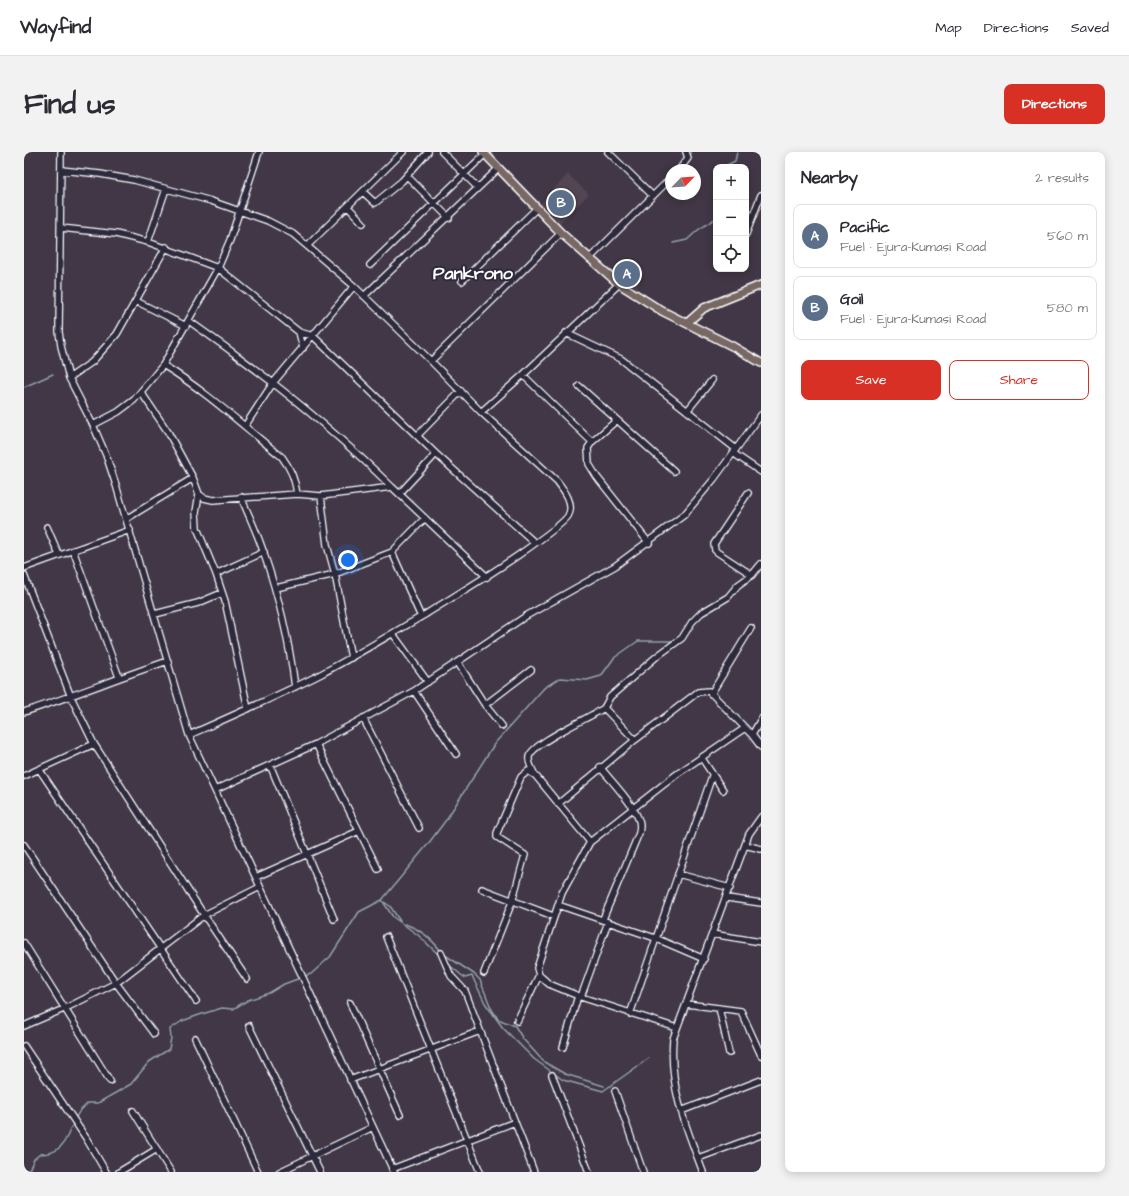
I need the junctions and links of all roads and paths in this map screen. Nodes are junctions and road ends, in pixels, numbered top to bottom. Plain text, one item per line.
1 (61, 152) edge
2 (260, 152) edge
3 (403, 152) edge
4 (428, 152) edge
5 (442, 152) edge
6 (608, 152) edge
7 (686, 152) edge
8 (484, 153) edge
9 (686, 164) edge
10 (499, 168) junction
11 (61, 170) junction
12 (464, 173) junction
13 (407, 176) junction
14 (665, 184) edge
15 (478, 188) junction
16 (166, 189) junction
17 (362, 192) junction
18 (761, 195) edge
19 (653, 196) junction
20 (433, 203) junction
21 (348, 207) junction
22 (537, 208) junction
23 (240, 211) junction
24 (449, 218) junction
25 (363, 223) dead end
26 (749, 226) edge
27 (61, 228) junction
28 (561, 233) junction
29 (148, 242) junction
30 (308, 245) junction
31 (166, 248) junction
32 (589, 259) junction
33 (370, 265) dead end
34 (218, 268) junction
35 (462, 281) dead end
36 (619, 284) junction
37 (761, 285) edge
38 (354, 286) junction
39 (364, 296) junction
40 (136, 300) junction
41 (187, 323) junction
42 (687, 323) junction
43 (299, 332) junction
44 (566, 334) junction
45 (313, 336) junction
46 (303, 348) junction
47 (431, 361) junction
48 (761, 363) edge
49 (163, 365) junction
50 (523, 375) junction
51 (69, 378) junction
52 (712, 380) dead end
53 (273, 382) junction
54 (579, 386) dead end
55 (461, 391) junction
56 (141, 392) junction
57 (687, 411) junction
58 (481, 412) junction
59 (761, 415) edge
60 (617, 420) junction
61 (93, 425) junction
62 (244, 426) junction
63 (418, 435) junction
64 (592, 442) junction
65 (735, 451) junction
66 (436, 454) junction
67 (674, 471) dead end
68 (761, 472) edge
69 (193, 478) junction
70 (392, 487) junction
71 (400, 492) junction
72 (748, 493) dead end
73 (199, 494) junction
74 (297, 494) junction
75 (322, 496) junction
76 (241, 497) junction
77 (425, 518) junction
78 (126, 519) junction
79 (48, 527) dead end
80 (130, 530) junction
81 (535, 543) junction
82 (649, 543) junction
83 (72, 550) junction
84 (264, 552) junction
85 (392, 552) junction
86 (59, 555) junction
87 (761, 564) edge
88 (24, 568) edge
89 (216, 574) junction
90 (335, 574) junction
91 (24, 575) edge
92 (752, 575) junction
93 (487, 577) junction
94 (276, 588) junction
95 (222, 593) junction
96 (155, 614) junction
97 (421, 617) junction
98 (751, 628) dead end
99 (392, 634) junction
100 (351, 658) junction
101 (168, 661) junction
102 (458, 663) junction
103 (532, 670) dead end
104 (119, 677) junction
105 (428, 682) junction
106 (295, 687) junction
107 (414, 691) junction
108 (711, 694) junction
109 (71, 697) junction
110 (485, 705) junction
111 (604, 708) junction
112 (248, 709) junction
113 (24, 712) edge
114 (363, 718) junction
115 (761, 719) edge
116 (502, 726) dead end
117 (745, 728) junction
118 (752, 734) junction
119 (190, 735) junction
120 (635, 740) junction
121 (94, 744) junction
122 (316, 744) junction
123 (761, 748) edge
124 (456, 754) dead end
125 (701, 757) junction
126 (270, 765) junction
127 (600, 767) junction
128 (39, 769) junction
129 (535, 774) junction
130 (24, 776) edge
131 (712, 776) junction
132 (215, 790) junction
133 (724, 790) dead end
134 (558, 804) junction
135 (633, 808) junction
136 (761, 817) edge
137 (419, 828) dead end
138 (359, 831) junction
139 (590, 842) junction
140 (24, 845) edge
141 (745, 845) junction
142 (761, 849) edge
143 (306, 855) junction
144 (378, 869) dead end
145 (678, 874) junction
146 (256, 877) junction
147 (260, 887) junction
148 (730, 888) junction
149 (482, 889) dead end
150 (727, 898) junction
151 (512, 902) junction
152 (761, 904) edge
153 (558, 905) junction
154 (204, 915) junction
155 (553, 916) junction
156 (334, 919) dead end
157 (605, 920) junction
158 (712, 934) junction
159 (386, 937) dead end
160 (655, 938) junction
161 (761, 942) edge
162 (24, 943) edge
163 (161, 950) junction
164 (441, 953) dead end
165 (704, 959) junction
166 (484, 973) dead end
167 (539, 975) junction
168 (247, 979) dead end
169 (116, 983) junction
170 (580, 997) junction
171 (196, 1001) dead end
172 (350, 1003) dead end
173 (687, 1004) junction
174 (66, 1008) junction
175 (719, 1008) junction
176 (630, 1014) junction
177 (518, 1021) dead end
178 (24, 1026) edge
179 (250, 1026) dead end
180 (677, 1028) junction
181 (480, 1031) junction
182 (154, 1034) dead end
183 (195, 1038) dead end
184 (24, 1046) edge
185 (562, 1047) dead end
186 (432, 1050) junction
187 (729, 1053) dead end
188 (761, 1055) edge
189 (380, 1068) junction
190 (552, 1075) dead end
191 (350, 1080) junction
192 (761, 1080) edge
193 (110, 1081) dead end
194 (615, 1091) dead end
195 (133, 1111) dead end
196 (681, 1111) junction
197 (400, 1115) dead end
198 (515, 1122) junction
199 (372, 1128) junction
200 (761, 1135) edge
201 (467, 1140) junction
202 (157, 1149) junction
203 (313, 1156) junction
204 (698, 1158) junction
205 (393, 1170) edge
206 (106, 1172) edge
207 (119, 1172) edge
208 (171, 1172) edge
209 (258, 1172) edge
210 (279, 1172) edge
211 (320, 1172) edge
212 (480, 1172) edge
213 (534, 1172) edge
214 (589, 1172) edge
215 (643, 1172) edge
216 (703, 1172) edge

1 - 11 street
2 - 23 street
3 - 17 street
4 - 13 street
5 - 12 street
6 - 19 street
7 - 9 street
8 - 10 main road
8 - 12 street
10 - 15 street
10 - 22 main road
11 - 16 street
11 - 27 street
12 - 15 street
12 - 20 street
13 - 17 street
13 - 20 street
14 - 19 street
15 - 24 street
16 - 23 street
16 - 29 street
17 - 21 street
18 - 26 street
19 - 32 street
20 - 24 street
20 - 33 street
21 - 25 street
21 - 30 street
22 - 28 main road
22 - 35 street
23 - 30 street
23 - 34 street
24 - 39 street
27 - 29 street
27 - 51 street
28 - 32 main road
28 - 47 street
29 - 31 street
30 - 38 street
31 - 34 street
31 - 40 street
32 - 36 main road
34 - 41 street
34 - 43 street
36 - 42 main road
36 - 44 street
37 - 42 main road
38 - 39 street
38 - 45 street
39 - 47 street
40 - 41 street
40 - 51 street
41 - 49 street
41 - 53 street
42 - 48 main road
43 - 45 street
43 - 46 street
44 - 50 street
44 - 57 street
45 - 46 street
45 - 63 street
46 - 53 street
47 - 55 street
49 - 56 street
49 - 62 street
50 - 58 street
50 - 64 street
51 - 61 street
52 - 57 street
53 - 62 street
53 - 70 street
54 - 60 street
55 - 58 street
55 - 63 street
56 - 61 street
56 - 69 street
57 - 65 street
58 - 81 street
59 - 65 street
60 - 64 street
60 - 67 street
61 - 78 street
62 - 74 street
63 - 66 street
64 - 82 street
65 - 68 street
65 - 82 street
66 - 71 street
66 - 81 street
69 - 73 street
69 - 78 street
70 - 71 street
70 - 75 street
71 - 77 street
72 - 92 street
73 - 76 street
73 - 89 street
74 - 75 street
74 - 76 street
75 - 90 street
76 - 84 street
77 - 85 street
77 - 93 street
78 - 80 street
79 - 86 street
80 - 83 street
80 - 96 street
81 - 93 street
82 - 102 street
83 - 86 street
83 - 104 street
84 - 89 street
84 - 94 street
85 - 90 street
85 - 97 street
86 - 88 street
87 - 92 street
89 - 95 street
90 - 94 street
90 - 100 street
91 - 109 street
92 - 111 street
93 - 97 street
94 - 106 street
95 - 96 street
95 - 112 street
96 - 101 street
97 - 99 street
98 - 108 street
99 - 100 street
99 - 105 street
100 - 106 street
101 - 104 street
101 - 119 street
102 - 105 street
102 - 110 street
103 - 110 street
104 - 109 street
105 - 107 street
106 - 112 street
107 - 114 street
107 - 124 street
108 - 117 street
108 - 120 street
109 - 113 street
109 - 121 street
110 - 116 street
111 - 120 street
111 - 129 street
112 - 119 street
114 - 122 street
114 - 137 street
115 - 118 street
117 - 118 street
117 - 125 street
118 - 123 street
119 - 132 street
120 - 127 street
121 - 128 street
121 - 154 street
122 - 126 street
122 - 138 street
125 - 131 street
125 - 135 street
126 - 132 street
126 - 143 street
127 - 134 street
127 - 135 street
128 - 130 street
128 - 163 street
129 - 134 street
129 - 151 street
131 - 133 street
131 - 145 street
132 - 146 street
134 - 139 street
135 - 139 street
135 - 157 street
136 - 141 street
138 - 143 street
138 - 144 street
139 - 153 street
140 - 169 street
141 - 142 street
141 - 148 street
143 - 146 street
143 - 156 street
145 - 148 street
145 - 160 street
146 - 147 street
147 - 154 street
147 - 191 street
148 - 150 street
149 - 151 street
150 - 152 street
150 - 158 street
151 - 155 street
151 - 166 street
153 - 155 street
153 - 157 street
154 - 163 street
154 - 168 street
155 - 167 street
157 - 160 street
157 - 170 street
158 - 161 street
158 - 165 street
159 - 186 street
160 - 165 street
160 - 176 street
162 - 174 street
163 - 169 street
163 - 171 street
164 - 181 street
165 - 173 street
167 - 170 street
167 - 177 street
169 - 174 street
169 - 182 street
170 - 176 street
170 - 185 street
172 - 189 street
173 - 175 street
173 - 180 street
174 - 178 street
174 - 193 street
175 - 187 street
175 - 188 street
176 - 180 street
179 - 203 street
180 - 196 street
181 - 186 street
181 - 198 street
183 - 209 street
184 - 206 street
186 - 189 street
186 - 201 street
189 - 191 street
189 - 197 street
190 - 214 street
191 - 199 street
192 - 196 street
194 - 215 street
195 - 202 street
196 - 204 street
198 - 201 street
198 - 213 street
199 - 203 street
199 - 205 street
200 - 204 street
201 - 205 street
201 - 212 street
202 - 207 street
202 - 208 street
203 - 210 street
203 - 211 street
204 - 216 street

